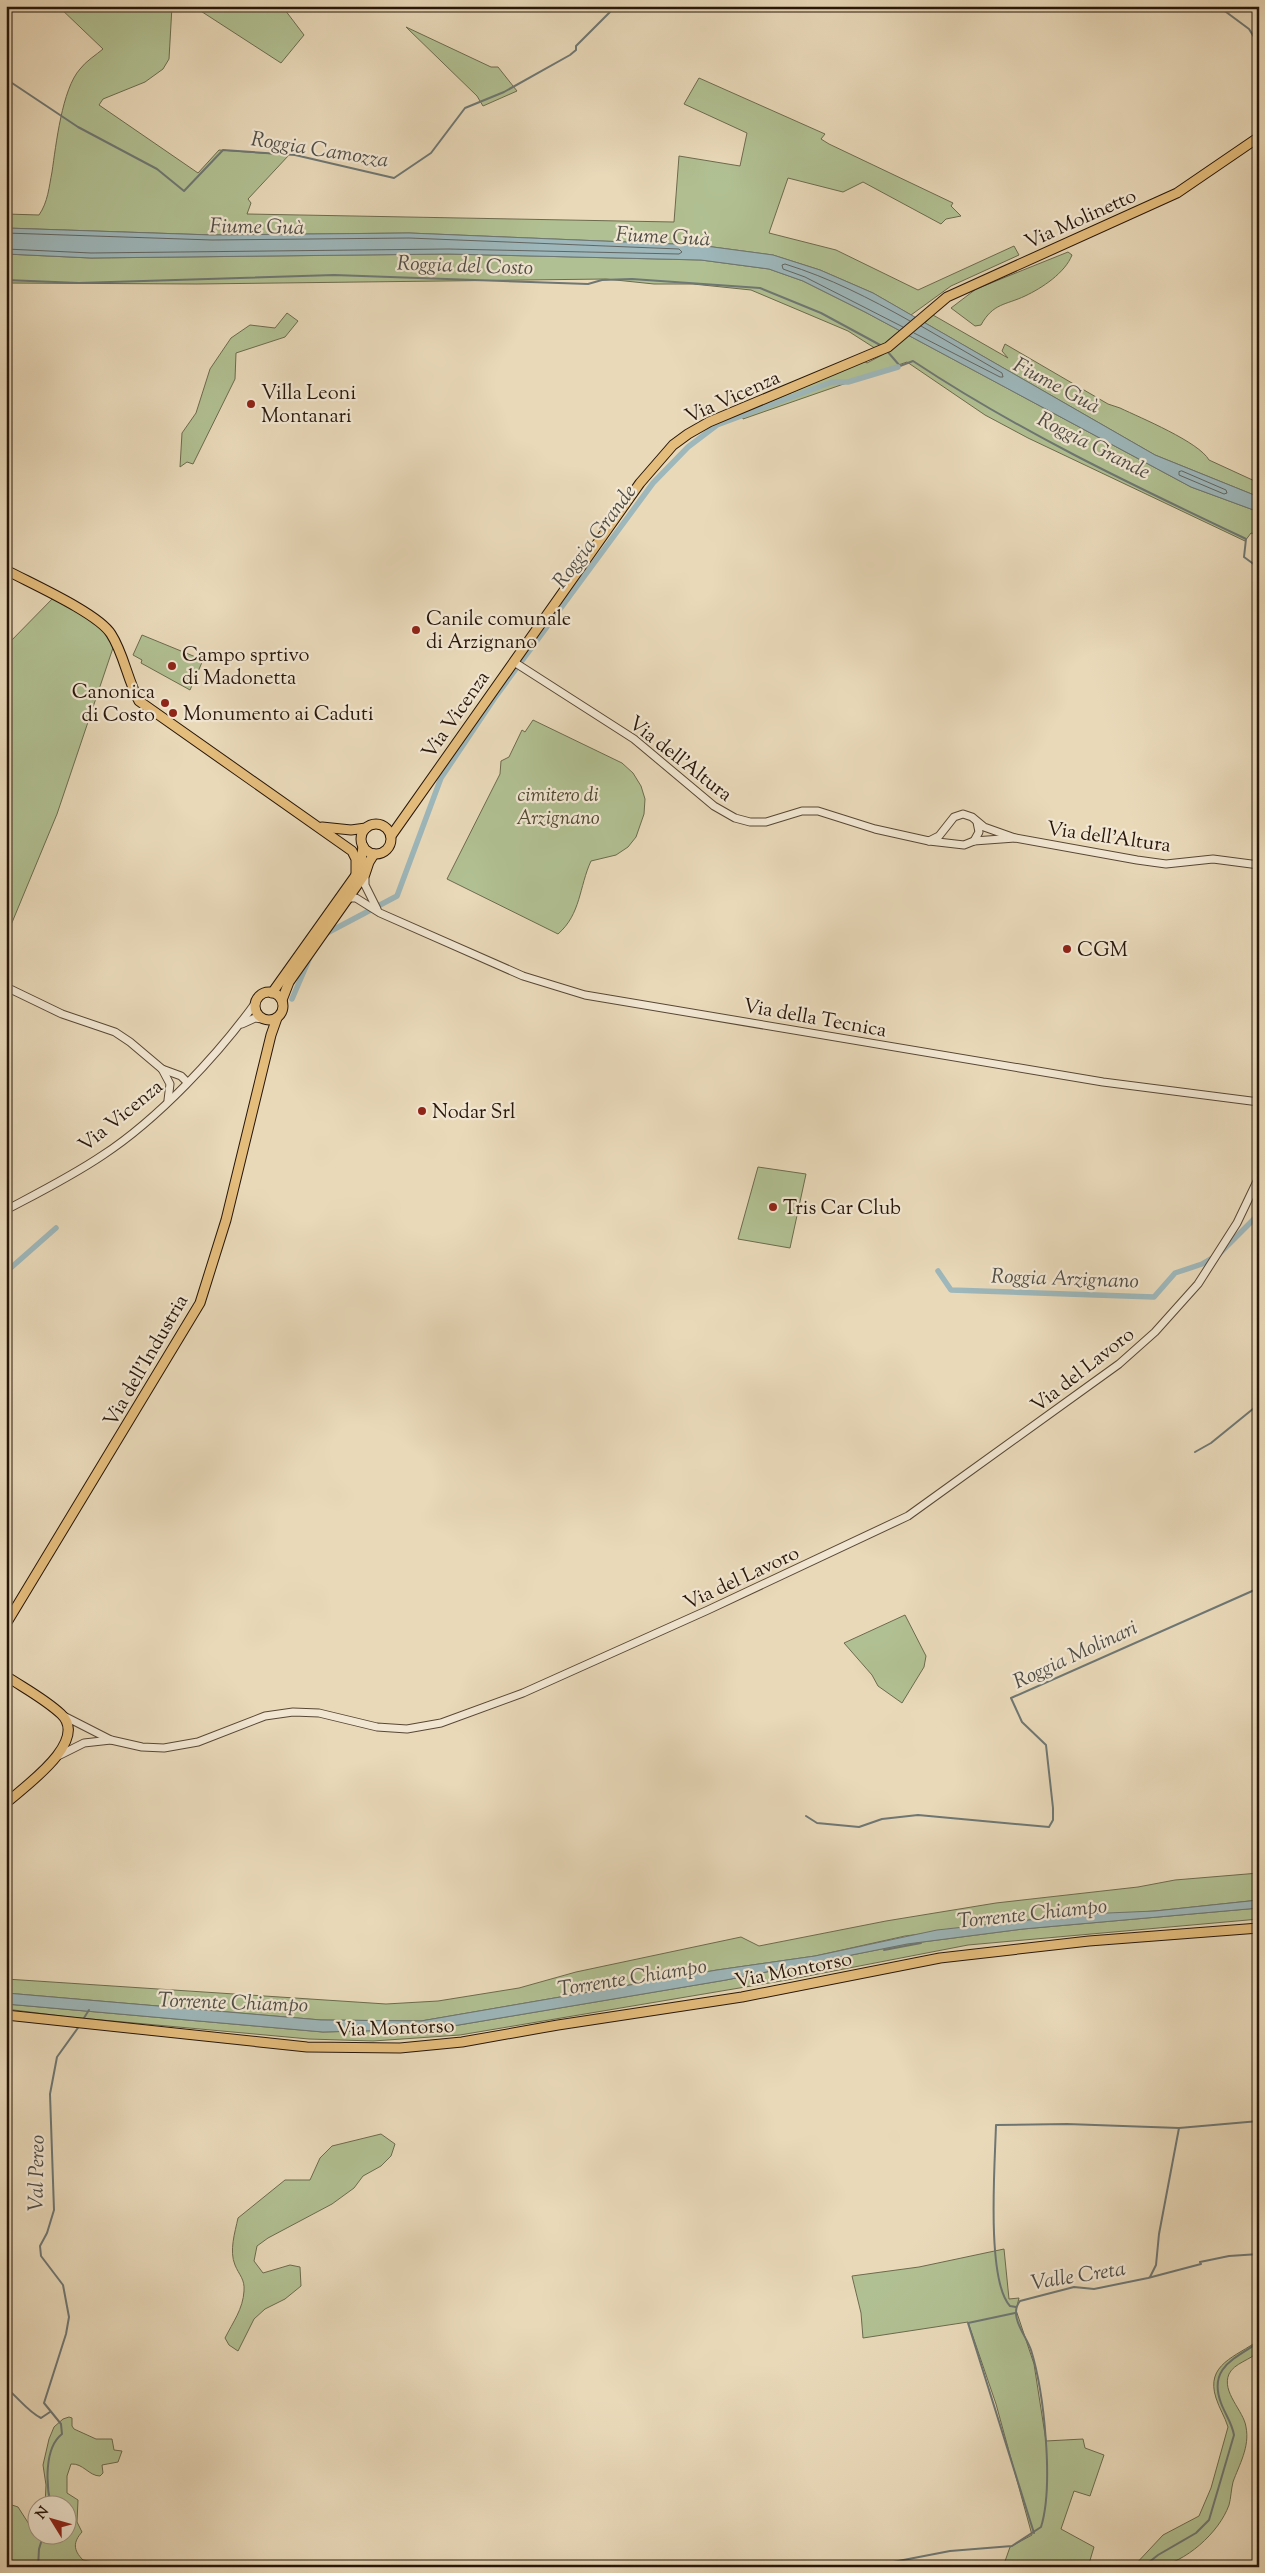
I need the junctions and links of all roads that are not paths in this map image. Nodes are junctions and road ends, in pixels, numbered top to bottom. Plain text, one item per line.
1 (1259, 137) edge
2 (914, 325) joint
3 (6, 570) edge
4 (514, 662) junction
5 (408, 810) junction
6 (977, 822) junction
7 (383, 825) junction
8 (948, 826) junction
9 (322, 827) junction
10 (366, 828) junction
11 (391, 836) junction
12 (1015, 838) junction
13 (974, 841) junction
14 (929, 842) junction
15 (362, 843) junction
16 (954, 843) junction
17 (374, 854) junction
18 (1259, 865) edge
19 (361, 875) junction
20 (348, 898) junction
21 (380, 913) junction
22 (6, 987) edge
23 (272, 992) junction
24 (282, 1000) junction
25 (256, 1002) junction
26 (277, 1018) junction
27 (264, 1019) junction
28 (239, 1025) junction
29 (271, 1035) junction
30 (162, 1069) junction
31 (187, 1082) junction
32 (170, 1084) junction
33 (179, 1090) junction
34 (168, 1100) junction
35 (1259, 1102) edge
36 (1259, 1177) edge
37 (6, 1210) edge
38 (7, 1624) edge
39 (6, 1676) edge
40 (62, 1715) junction
41 (111, 1740) junction
42 (60, 1755) junction
43 (6, 1803) edge
44 (1259, 1928) edge
45 (6, 2015) edge

1 - 2 main road, Via Molinetto
2 - 4 main road, Via Vicenza
3 - 9 main road
4 - 5 main road, Via Vicenza
4 - 14 street, Via dell'Altura
5 - 7 main road, Via Vicenza
5 - 11 main road, Via Vicenza
6 - 8 street, Via dell'Altura
6 - 12 street, Via dell'Altura
6 - 13 street
7 - 10 main road, Via Vicenza
7 - 11 main road
8 - 14 street, Via dell'Altura
8 - 16 street
9 - 10 main road
9 - 15 main road
9 - 19 main road
10 - 15 main road, Via Vicenza
11 - 17 main road, Via Vicenza
12 - 13 street, Via dell'Altura
12 - 18 street, Via dell'Altura
13 - 16 street, Via dell'Altura
14 - 16 street, Via dell'Altura
15 - 17 main road
15 - 19 main road, Via Vicenza
17 - 19 main road, Via Vicenza
19 - 20 main road, Via Vicenza
19 - 21 street
19 - 23 main road, Via Vicenza
20 - 21 street, Via della Tecnica
20 - 24 main road, Via Vicenza
21 - 35 street, Via della Tecnica
22 - 30 street
23 - 24 main road
23 - 25 main road, Via Vicenza
24 - 26 main road, Via Vicenza
25 - 27 main road
25 - 28 street, Via Vicenza
26 - 27 main road
26 - 29 main road, Via dell'Industria
27 - 28 street
27 - 29 main road
28 - 31 street, Via Vicenza
29 - 38 main road, Via dell'Industria
30 - 31 street
30 - 32 street
31 - 33 street, Via Vicenza
32 - 33 street
32 - 34 street
33 - 34 street, Via Vicenza
34 - 37 street, Via Vicenza
36 - 41 street, Via del Lavoro
39 - 40 main road
40 - 41 street, Via del Lavoro
40 - 42 main road
41 - 42 street, Via del Lavoro
42 - 43 main road
44 - 45 main road, Via Montorso

